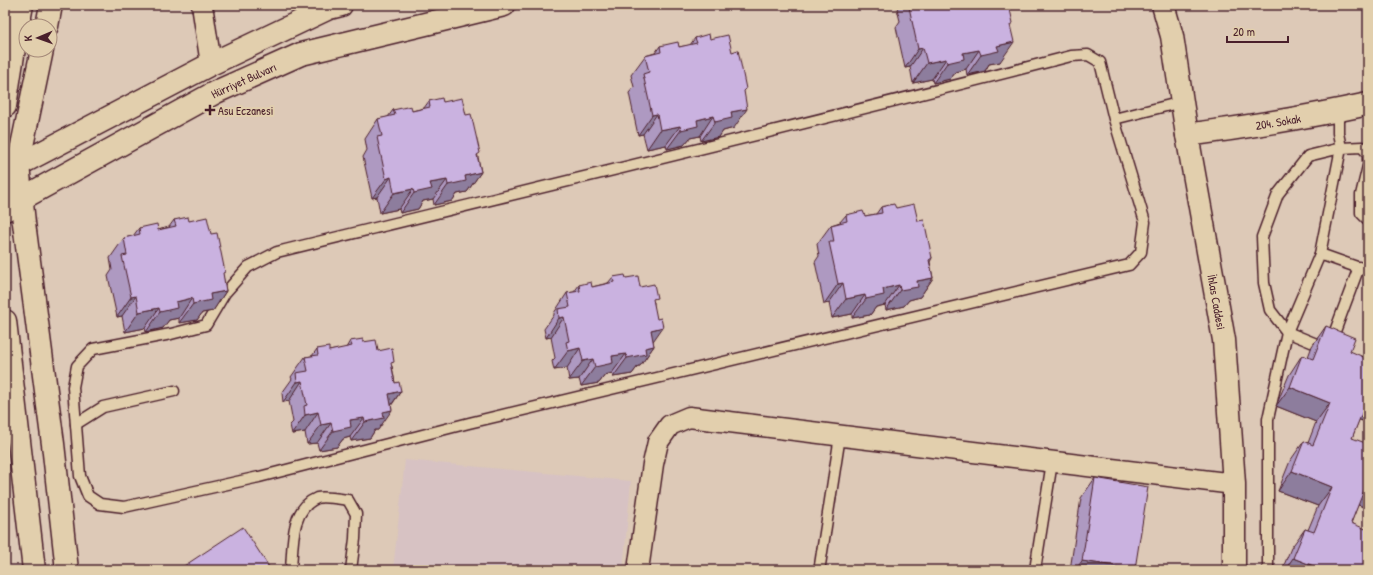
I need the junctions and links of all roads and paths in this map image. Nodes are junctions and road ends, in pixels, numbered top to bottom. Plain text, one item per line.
1 (22, 5) edge
2 (51, 5) edge
3 (202, 5) edge
4 (341, 5) edge
5 (504, 5) edge
6 (1163, 5) edge
7 (1175, 5) edge
8 (49, 18) edge
9 (1172, 36) junction
10 (10, 41) edge
11 (40, 58) edge
12 (211, 64) junction
13 (1182, 102) junction
14 (1368, 104) edge
15 (5, 106) edge
16 (1338, 110) junction
17 (1114, 119) junction
18 (1187, 135) junction
19 (1341, 148) junction
20 (1368, 161) edge
21 (1368, 166) edge
22 (11, 169) edge
23 (13, 204) edge
24 (1368, 220) edge
25 (1320, 254) junction
26 (1364, 269) edge
27 (5, 321) edge
28 (1287, 332) junction
29 (174, 391) dead end
30 (76, 424) junction
31 (840, 436) junction
32 (1052, 462) junction
33 (1234, 484) junction
34 (34, 570) edge
35 (67, 570) edge
36 (291, 570) edge
37 (351, 570) edge
38 (638, 570) edge
39 (818, 570) edge
40 (1035, 570) edge
41 (1234, 570) edge
42 (1268, 570) edge

1 - 10 main road
2 - 8 main road
3 - 12 street
4 - 12 main road
5 - 23 main road, Hürriyet Bulvarı
6 - 9 main road, İhlas Caddesi
7 - 9 main road, İhlas Caddesi
9 - 13 main road, İhlas Caddesi
10 - 15 main road
11 - 22 main road
12 - 22 main road
13 - 17 lane
13 - 18 main road, İhlas Caddesi
14 - 16 main road, 204. Sokak
16 - 18 main road, 204. Sokak
16 - 19 lane
17 - 30 lane
17 - 30 lane
18 - 33 main road, İhlas Caddesi
19 - 20 lane
19 - 25 lane
19 - 28 lane
21 - 24 lane
22 - 23 main road
23 - 35 main road
25 - 26 lane
25 - 28 lane
26 - 28 lane
27 - 34 main road
28 - 42 lane
29 - 30 lane
31 - 32 street
31 - 38 street
31 - 39 lane
32 - 33 street
32 - 40 lane
33 - 41 main road, İhlas Caddesi
36 - 37 lane

